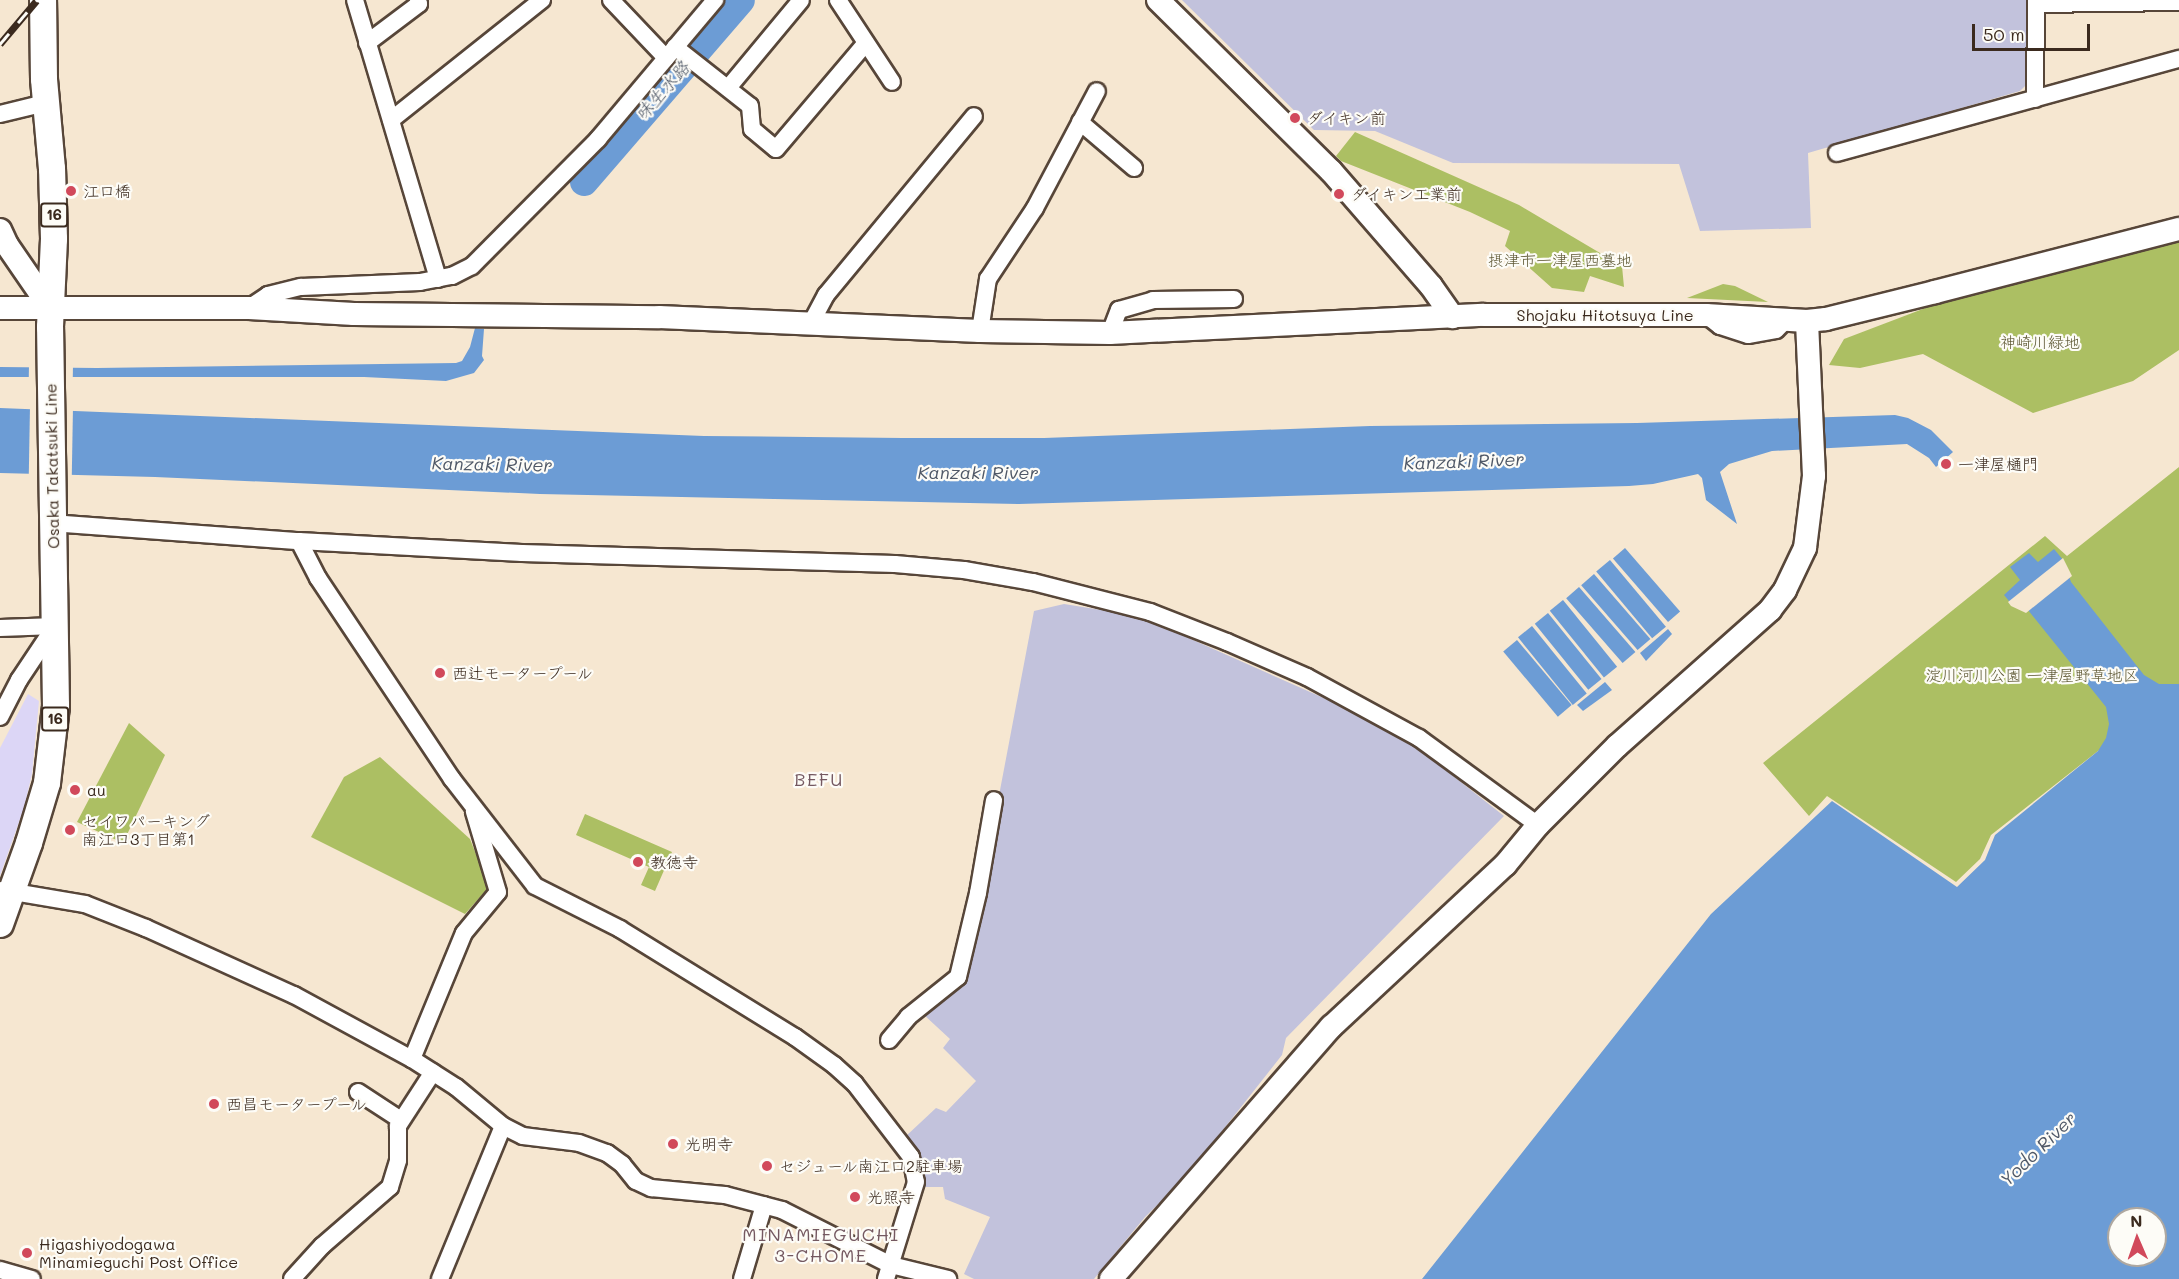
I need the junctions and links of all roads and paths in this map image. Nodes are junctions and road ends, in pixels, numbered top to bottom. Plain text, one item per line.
1 (43, 0) edge
2 (355, 0) edge
3 (418, 0) edge
4 (542, 0) edge
5 (611, 0) edge
6 (715, 0) edge
7 (801, 0) edge
8 (838, 0) edge
9 (1158, 0) edge
10 (2036, 2) edge
11 (2179, 2) edge
12 (367, 43) junction
13 (866, 43) junction
14 (670, 52) junction
15 (2179, 59) edge
16 (892, 82) dead end
17 (728, 88) junction
18 (1097, 91) dead end
19 (2035, 99) junction
20 (45, 103) junction
21 (0, 114) edge
22 (974, 116) dead end
23 (391, 120) junction
24 (1080, 122) junction
25 (1837, 153) dead end
26 (1134, 168) dead end
27 (2179, 229) edge
28 (0, 230) edge
29 (438, 279) junction
30 (1234, 299) dead end
31 (0, 308) edge
32 (249, 308) junction
33 (1453, 317) junction
34 (50, 318) junction
35 (1797, 320) junction
36 (810, 325) junction
37 (980, 331) junction
38 (1110, 333) junction
39 (52, 514) junction
40 (299, 541) junction
41 (56, 626) junction
42 (0, 628) edge
43 (0, 717) edge
44 (994, 800) dead end
45 (471, 803) junction
46 (1538, 825) junction
47 (6, 890) edge
48 (0, 924) edge
49 (889, 1040) dead end
50 (412, 1059) junction
51 (433, 1072) junction
52 (358, 1092) dead end
53 (401, 1120) junction
54 (503, 1126) junction
55 (764, 1205) junction
56 (0, 1270) edge
57 (889, 1272) edge
58 (32, 1279) edge
59 (292, 1279) edge
60 (440, 1279) edge
61 (742, 1279) edge
62 (948, 1279) edge
63 (1111, 1279) edge

1 - 20 main road, Osaka Takatsuki Line / 16
2 - 12 street
3 - 12 street
4 - 23 street
5 - 14 street
6 - 14 street
7 - 17 street
8 - 13 street
9 - 33 street
10 - 11 street
10 - 19 street
12 - 23 street
13 - 16 street
13 - 17 street
14 - 17 street
14 - 29 street
15 - 19 street
18 - 24 street
19 - 25 street
20 - 21 street
20 - 34 main road, Osaka Takatsuki Line / 16
22 - 36 street
23 - 29 street
24 - 26 street
24 - 37 street
27 - 35 street, Shojaku Hitotsuya Line
28 - 34 street
29 - 32 street
30 - 38 street
31 - 34 street, Shojaku Hitotsuya Line
32 - 34 street, Shojaku Hitotsuya Line
32 - 36 street, Shojaku Hitotsuya Line
33 - 35 street, Shojaku Hitotsuya Line
33 - 38 street, Shojaku Hitotsuya Line
34 - 39 main road, Osaka Takatsuki Line / 16
35 - 46 street
36 - 37 street, Shojaku Hitotsuya Line
37 - 38 street, Shojaku Hitotsuya Line
39 - 40 street
39 - 41 main road, Osaka Takatsuki Line / 16
40 - 45 street
40 - 46 street
41 - 42 street
41 - 43 street
41 - 47 main road, Osaka Takatsuki Line / 16
44 - 49 street
45 - 50 street
45 - 57 street
46 - 63 street
47 - 48 main road, Osaka Takatsuki Line / 16
47 - 50 street
50 - 51 street
51 - 53 street
51 - 54 street
52 - 53 street
53 - 59 street
54 - 55 street
54 - 60 street
55 - 57 street
55 - 61 street
56 - 58 street
57 - 62 street

